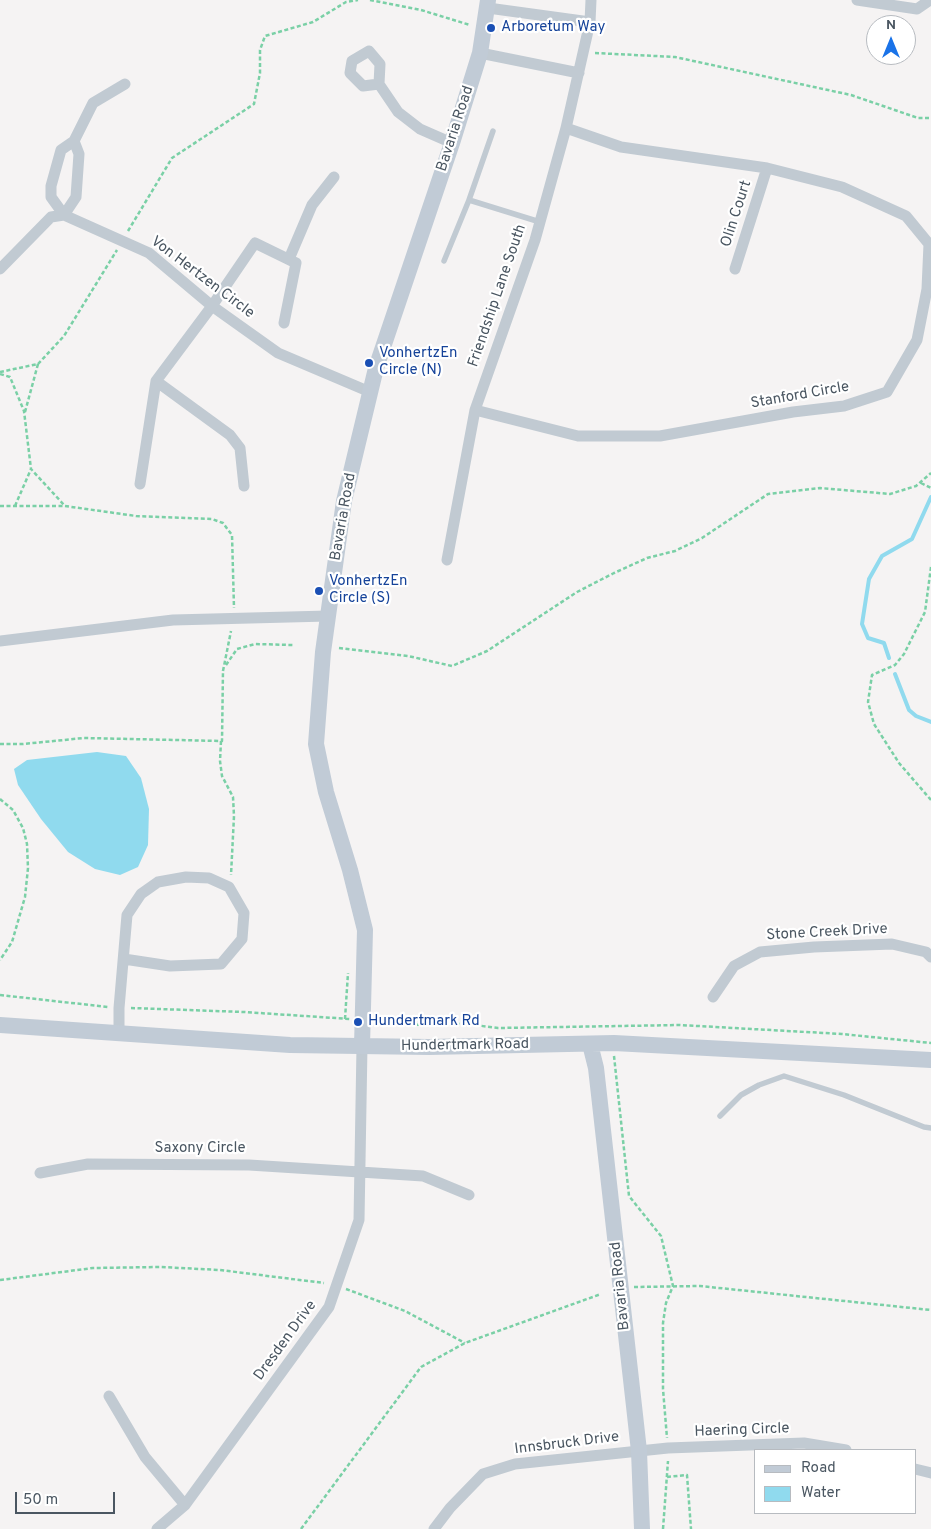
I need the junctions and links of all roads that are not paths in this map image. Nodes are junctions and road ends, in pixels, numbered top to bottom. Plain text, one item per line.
1 (591, 0) edge
2 (857, 0) edge
3 (930, 0) edge
4 (488, 4) edge
5 (590, 22) junction
6 (480, 53) junction
7 (579, 73) junction
8 (125, 84) dead end
9 (379, 84) dead end
10 (566, 128) junction
11 (493, 131) dead end
12 (74, 141) junction
13 (452, 143) junction
14 (767, 168) junction
15 (334, 176) dead end
16 (469, 200) junction
17 (64, 215) junction
18 (540, 222) junction
19 (289, 259) junction
20 (444, 261) dead end
21 (0, 269) edge
22 (735, 269) dead end
23 (212, 306) junction
24 (284, 324) dead end
25 (156, 381) junction
26 (370, 392) junction
27 (475, 410) junction
28 (140, 484) dead end
29 (244, 486) dead end
30 (447, 560) dead end
31 (328, 616) junction
32 (0, 641) edge
33 (931, 957) edge
34 (124, 959) junction
35 (712, 997) dead end
36 (0, 1025) edge
37 (119, 1034) junction
38 (590, 1044) junction
39 (362, 1046) junction
40 (931, 1060) edge
41 (720, 1116) dead end
42 (931, 1128) edge
43 (360, 1172) junction
44 (40, 1174) dead end
45 (468, 1195) dead end
46 (109, 1396) dead end
47 (840, 1449) edge
48 (639, 1451) junction
49 (916, 1469) edge
50 (931, 1473) edge
51 (185, 1504) junction
52 (157, 1529) edge
53 (434, 1529) edge
54 (642, 1529) edge

1 - 5 street, Friendship Lane South
2 - 3 street
4 - 5 street
4 - 6 street, Bavaria Road
5 - 7 street, Friendship Lane South
6 - 7 street
6 - 13 street, Bavaria Road
7 - 10 street, Friendship Lane South
8 - 12 street
9 - 13 street
10 - 14 street, Stanford Circle
10 - 18 street, Friendship Lane South
11 - 16 lane
12 - 17 street
12 - 17 street
13 - 26 street, Bavaria Road
14 - 22 street, Olin Court
14 - 27 street, Stanford Circle
15 - 19 street
16 - 18 lane
16 - 20 lane
17 - 21 street
17 - 23 street, Von Hertzen Circle
18 - 27 street, Friendship Lane South
19 - 23 street
19 - 24 street
23 - 25 street
23 - 26 street, Von Hertzen Circle
25 - 28 street
25 - 29 street
26 - 31 street, Bavaria Road
27 - 30 street, Friendship Lane South
31 - 32 street
31 - 39 street, Bavaria Road
33 - 35 street, Stone Creek Drive
34 - 34 street
34 - 37 street
36 - 37 street, Hundertmark Road
37 - 39 street, Hundertmark Road
38 - 39 street, Hundertmark Road
38 - 40 street, Hundertmark Road
38 - 48 street, Bavaria Road
39 - 43 street, Dresden Drive
41 - 42 lane
43 - 44 street, Saxony Circle
43 - 45 street, Saxony Circle
43 - 51 street, Dresden Drive
46 - 51 street
47 - 48 street, Haering Circle
48 - 53 street, Innsbruck Drive
48 - 54 street, Bavaria Road
49 - 50 street
51 - 52 street, Dresden Drive

